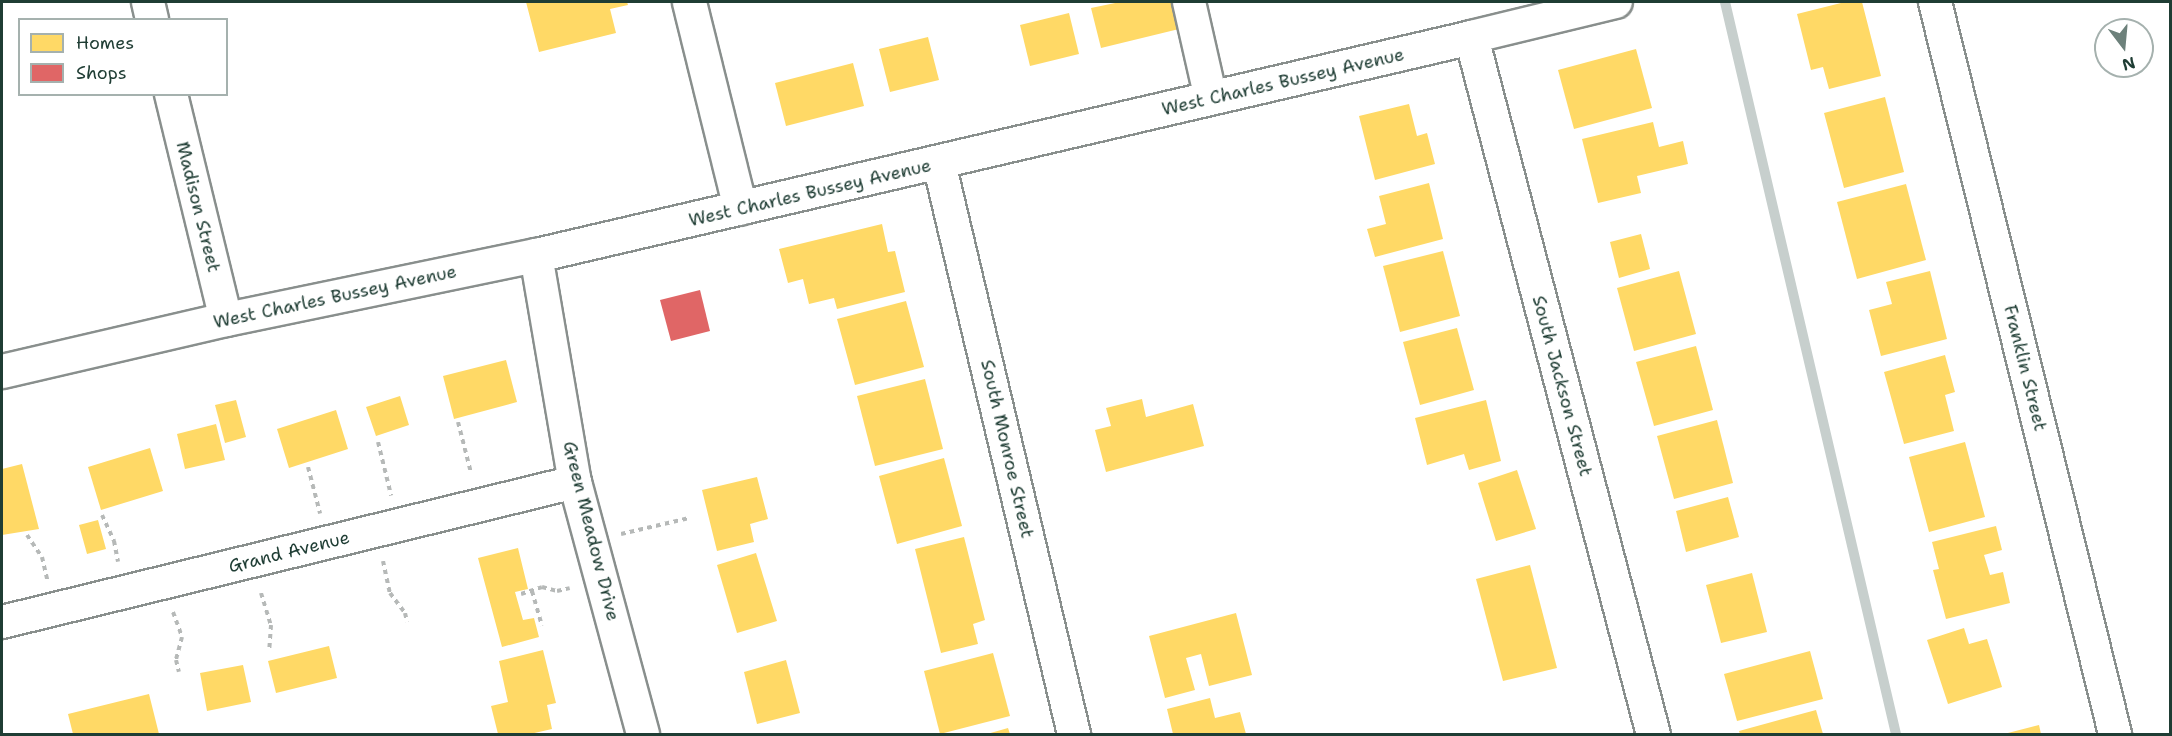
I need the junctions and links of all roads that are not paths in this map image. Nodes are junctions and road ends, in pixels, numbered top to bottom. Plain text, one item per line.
1 (148, 2) edge
2 (689, 2) edge
3 (1189, 2) edge
4 (1616, 2) edge
5 (1935, 2) edge
6 (152, 18) edge
7 (1471, 37) junction
8 (171, 96) edge
9 (1211, 99) junction
10 (939, 163) junction
11 (740, 208) junction
12 (536, 255) junction
13 (226, 318) junction
14 (2, 371) edge
15 (575, 482) junction
16 (2, 621) edge
17 (643, 735) edge
18 (1074, 735) edge
19 (1653, 735) edge
20 (2115, 735) edge

1 - 6 street
2 - 11 street
3 - 9 street
4 - 7 street, West Charles Bussey Avenue
5 - 20 street, Franklin Street
7 - 9 street, West Charles Bussey Avenue
7 - 19 street, South Jackson Street
8 - 13 street, Madison Street
9 - 10 street, West Charles Bussey Avenue
10 - 11 street, West Charles Bussey Avenue
10 - 18 street, South Monroe Street
11 - 12 street, West Charles Bussey Avenue
12 - 13 street, West Charles Bussey Avenue
12 - 15 street, Green Meadow Drive
13 - 14 street, West Charles Bussey Avenue
15 - 16 street, Grand Avenue
15 - 17 street, Green Meadow Drive

